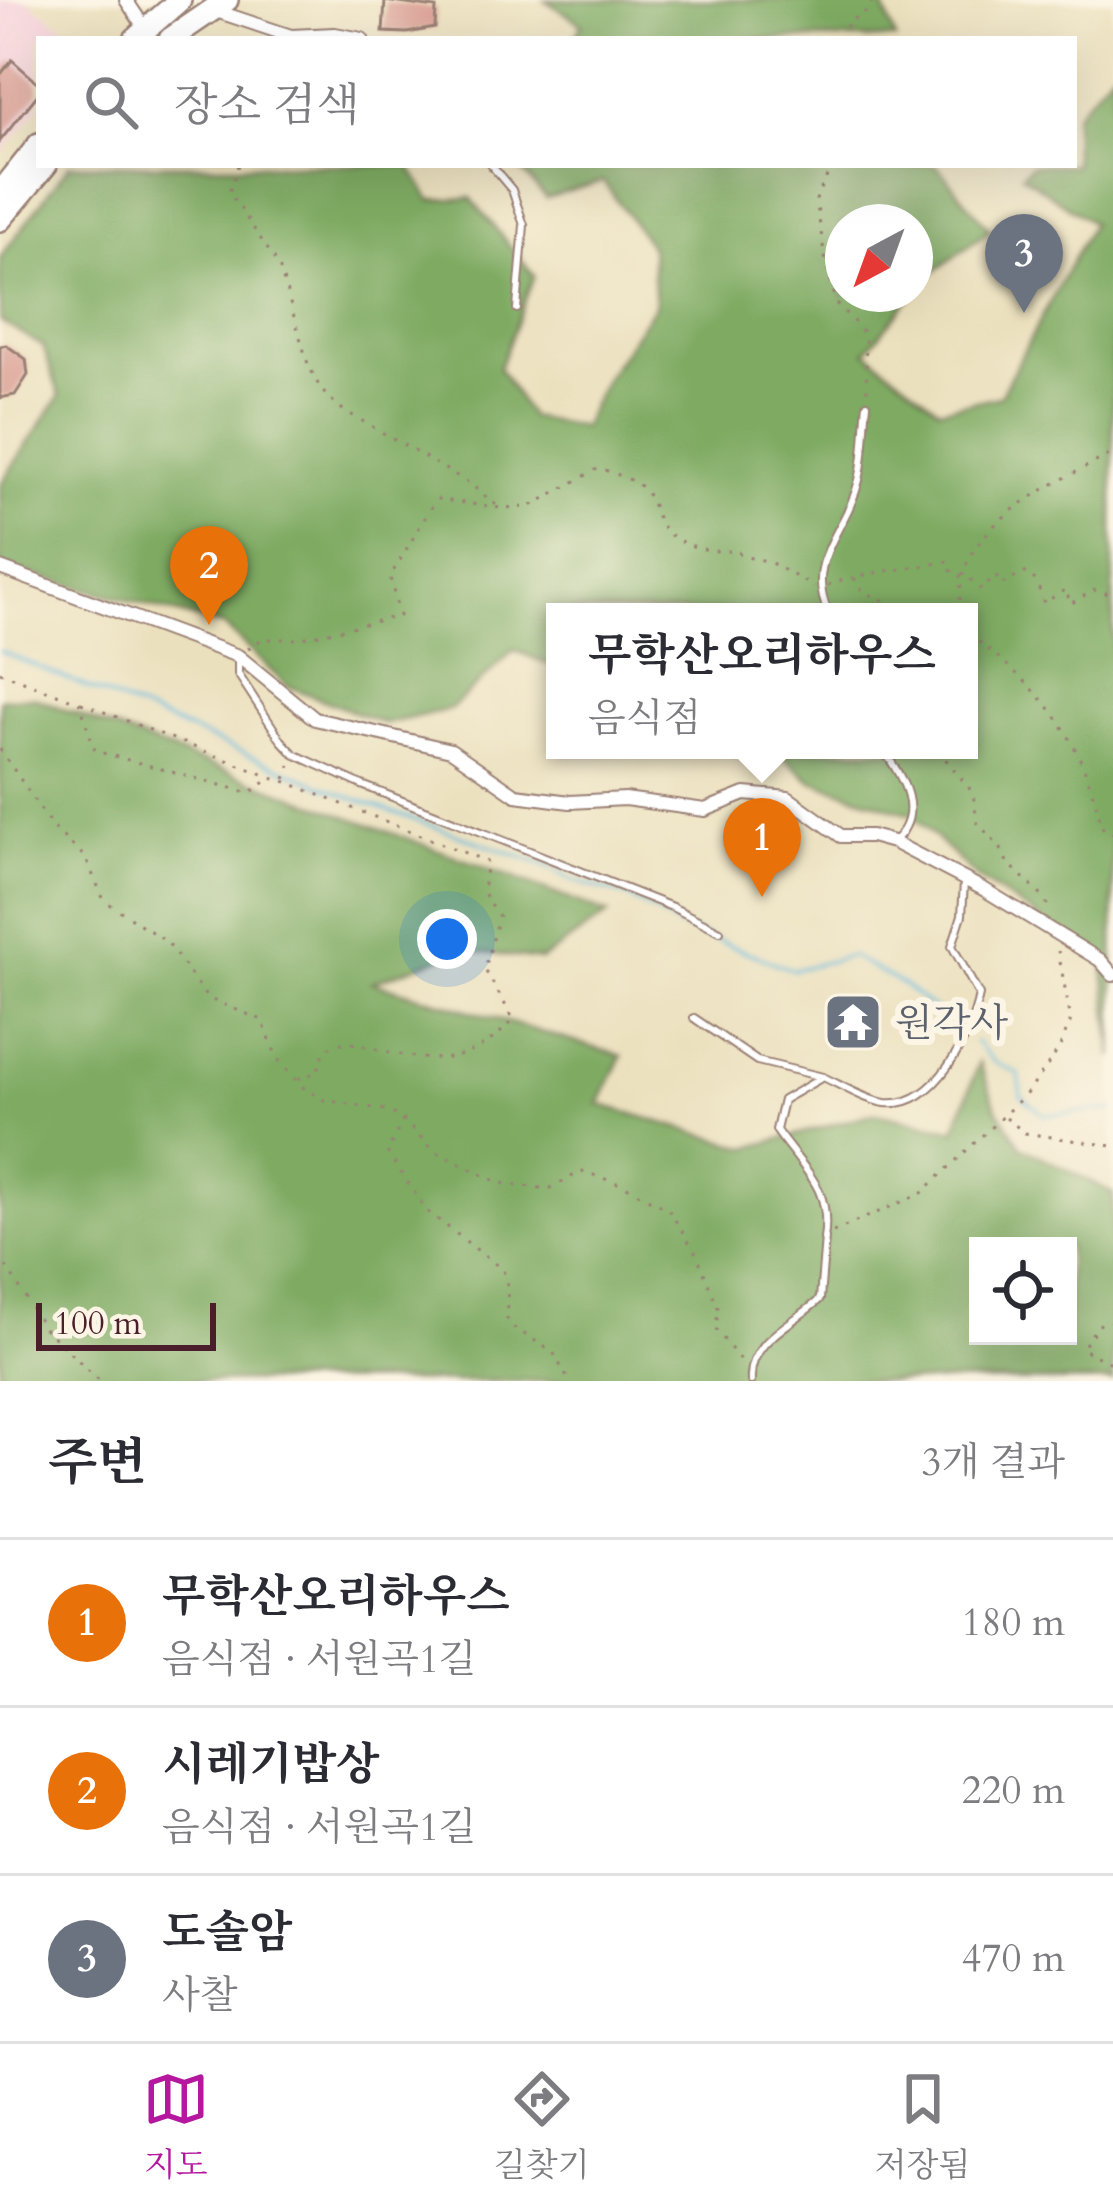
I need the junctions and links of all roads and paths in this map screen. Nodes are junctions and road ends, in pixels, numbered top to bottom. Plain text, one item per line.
1 (126, 0) edge
2 (180, 0) edge
3 (873, 0) edge
4 (219, 5) edge
5 (141, 34) edge
6 (174, 36) edge
7 (291, 36) edge
8 (845, 36) edge
9 (36, 148) edge
10 (43, 168) edge
11 (237, 168) edge
12 (494, 168) edge
13 (831, 168) edge
14 (0, 193) edge
15 (0, 220) edge
16 (517, 309) dead end
17 (867, 404) joint
18 (1113, 453) edge
19 (500, 508) junction
20 (0, 568) edge
21 (853, 576) junction
22 (962, 578) junction
23 (817, 589) junction
24 (1113, 595) edge
25 (824, 603) edge
26 (890, 603) edge
27 (961, 603) edge
28 (978, 641) edge
29 (238, 656) junction
30 (0, 672) edge
31 (80, 703) junction
32 (0, 748) edge
33 (888, 759) edge
34 (945, 759) edge
35 (292, 760) dead end
36 (272, 778) junction
37 (284, 781) junction
38 (1113, 834) edge
39 (893, 842) junction
40 (964, 882) junction
41 (720, 931) dead end
42 (1055, 932) junction
43 (1113, 975) edge
44 (694, 1018) dead end
45 (823, 1077) junction
46 (296, 1080) junction
47 (1005, 1117) junction
48 (404, 1119) junction
49 (1113, 1146) edge
50 (826, 1237) junction
51 (0, 1256) edge
52 (1113, 1321) edge
53 (1113, 1364) edge
54 (750, 1368) junction
55 (100, 1381) edge
56 (569, 1381) edge
57 (751, 1381) edge

1 - 5 street
2 - 5 main road
3 - 8 path
4 - 6 main road
4 - 7 street
9 - 14 main road
10 - 15 main road
11 - 19 path
12 - 16 lane
13 - 17 path
17 - 23 lane
18 - 22 path
19 - 23 path
19 - 29 path
20 - 29 street
21 - 22 path
21 - 23 path
21 - 26 path
22 - 24 path
22 - 27 path
23 - 25 lane
28 - 38 path
29 - 39 street
29 - 41 lane
30 - 31 path
31 - 36 path
31 - 36 path
32 - 46 path
33 - 39 lane
34 - 42 path
35 - 37 path
36 - 37 path
37 - 46 path
39 - 40 street
40 - 42 street
40 - 45 lane
42 - 43 street
42 - 47 path
44 - 45 lane
45 - 50 lane
46 - 48 path
47 - 49 path
47 - 50 path
48 - 54 path
48 - 56 path
50 - 54 lane
51 - 55 path
52 - 53 path
54 - 57 lane

